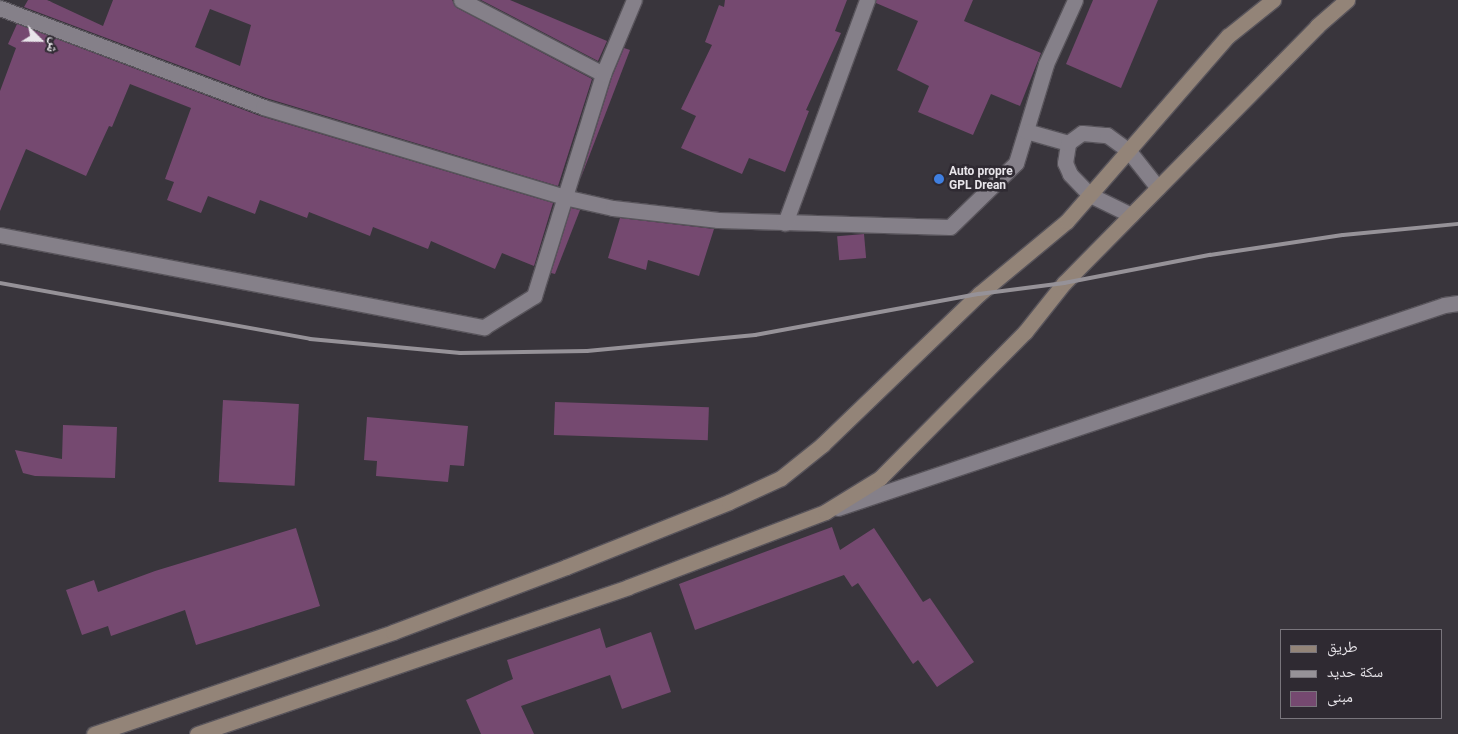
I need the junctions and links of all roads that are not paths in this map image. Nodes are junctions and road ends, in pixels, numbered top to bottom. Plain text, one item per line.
1 (461, 0) edge
2 (634, 0) edge
3 (867, 0) edge
4 (1075, 0) edge
5 (1273, 0) edge
6 (1347, 0) edge
7 (0, 8) edge
8 (603, 74) junction
9 (1026, 131) junction
10 (1068, 143) junction
11 (1128, 150) junction
12 (1158, 188) junction
13 (1090, 195) junction
14 (564, 197) junction
15 (1131, 215) junction
16 (785, 223) junction
17 (0, 235) edge
18 (1458, 303) edge
19 (825, 512) junction
20 (94, 734) edge
21 (197, 734) edge

1 - 8 street
2 - 8 street
3 - 16 street
4 - 9 street
5 - 11 main road
6 - 12 main road
7 - 14 street
8 - 14 street
9 - 10 street
9 - 16 street
10 - 11 street
10 - 13 street
11 - 12 street
11 - 13 main road
12 - 15 main road
13 - 15 street
13 - 20 main road
14 - 16 street
14 - 17 street
15 - 19 main road
18 - 19 street
19 - 21 main road

